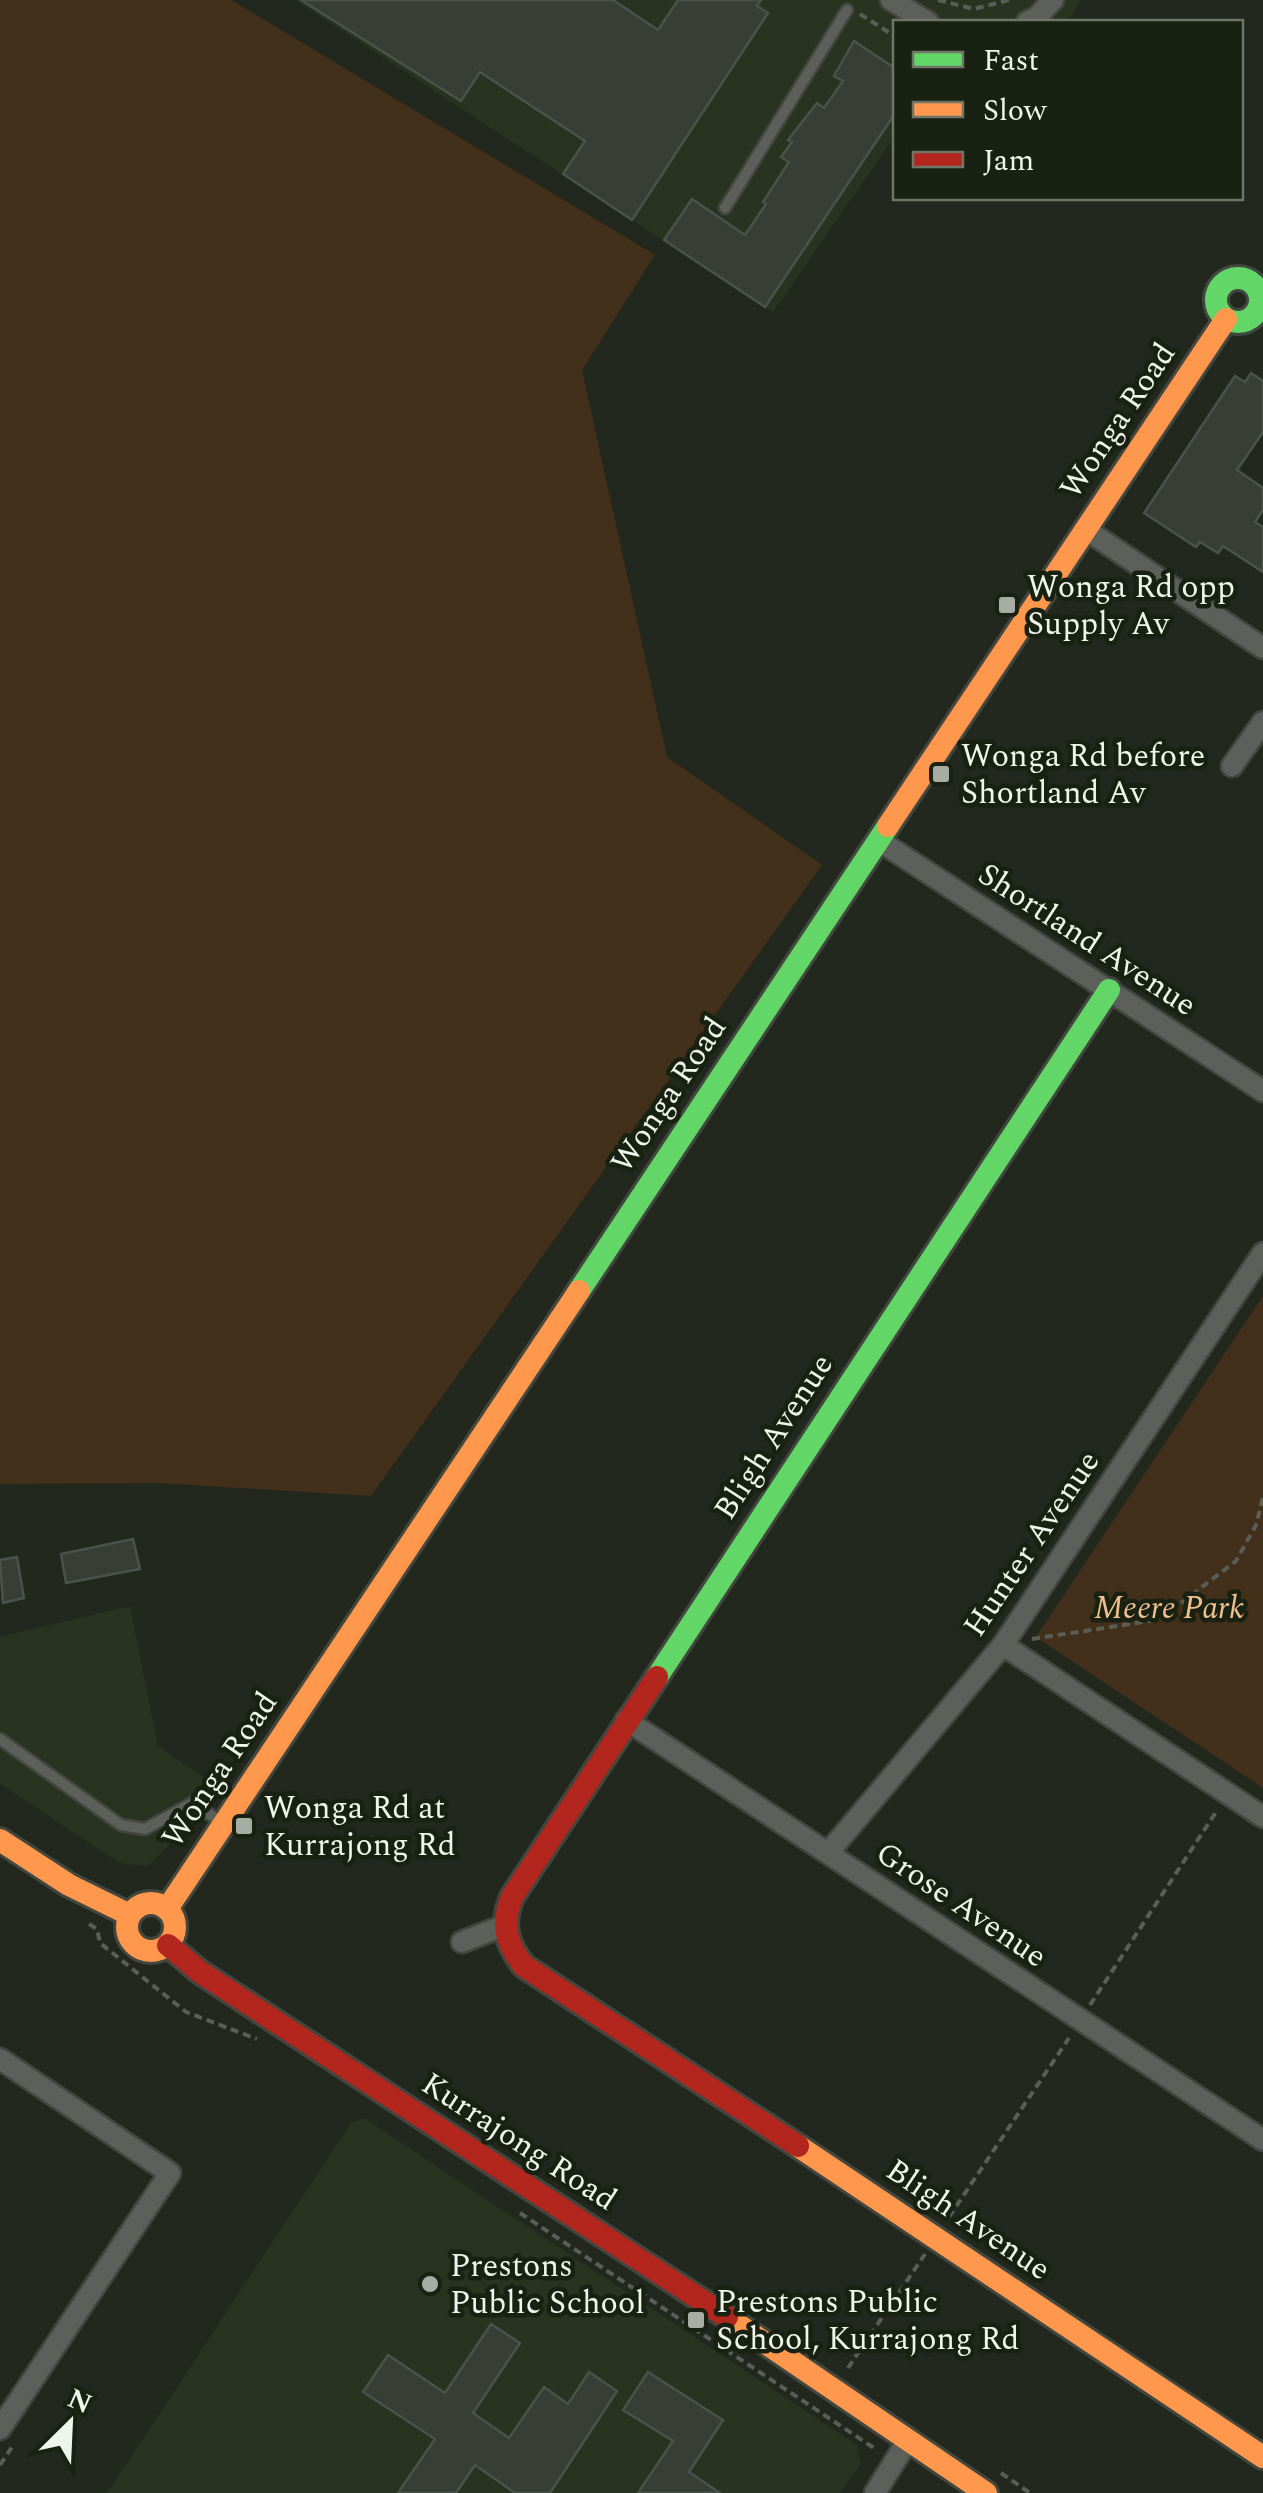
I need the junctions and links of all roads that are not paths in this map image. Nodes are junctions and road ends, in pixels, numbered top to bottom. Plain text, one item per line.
1 (891, 0) edge
2 (1053, 0) edge
3 (850, 9) road end
4 (925, 20) edge
5 (1031, 20) edge
6 (726, 208) dead end
7 (1257, 275) edge
8 (1260, 314) edge
9 (1226, 319) junction
10 (1085, 529) junction
11 (1263, 648) edge
12 (1263, 722) edge
13 (1232, 766) dead end
14 (878, 840) junction
15 (1109, 990) junction
16 (1263, 1091) edge
17 (1263, 1252) edge
18 (1004, 1645) junction
19 (626, 1720) junction
20 (0, 1739) edge
21 (1263, 1817) edge
22 (224, 1824) junction
23 (0, 1840) edge
24 (828, 1853) junction
25 (167, 1908) junction
26 (130, 1915) junction
27 (503, 1926) junction
28 (462, 1942) dead end
29 (168, 1944) junction
30 (0, 2059) edge
31 (1263, 2140) edge
32 (0, 2429) edge
33 (908, 2440) junction
34 (1263, 2458) edge
35 (875, 2493) edge
36 (986, 2493) edge

1 - 4 street
2 - 5 street
3 - 6 lane
7 - 8 street
7 - 9 street
8 - 9 street
9 - 10 street, Wonga Road
10 - 11 street
10 - 14 street, Wonga Road
12 - 13 street
14 - 15 street, Shortland Avenue
14 - 22 street, Wonga Road
15 - 16 street, Shortland Avenue
15 - 19 street, Bligh Avenue
17 - 18 street, Hunter Avenue
18 - 21 street
18 - 24 street, Hunter Avenue
19 - 24 street, Grose Avenue
19 - 27 street, Bligh Avenue
20 - 22 lane
22 - 25 street, Wonga Road
23 - 26 street
24 - 31 street, Grose Avenue
25 - 26 street
25 - 29 street
26 - 29 street
27 - 28 street
27 - 34 street, Bligh Avenue
29 - 33 street, Kurrajong Road
30 - 32 street
33 - 35 street
33 - 36 street, Kurrajong Road

